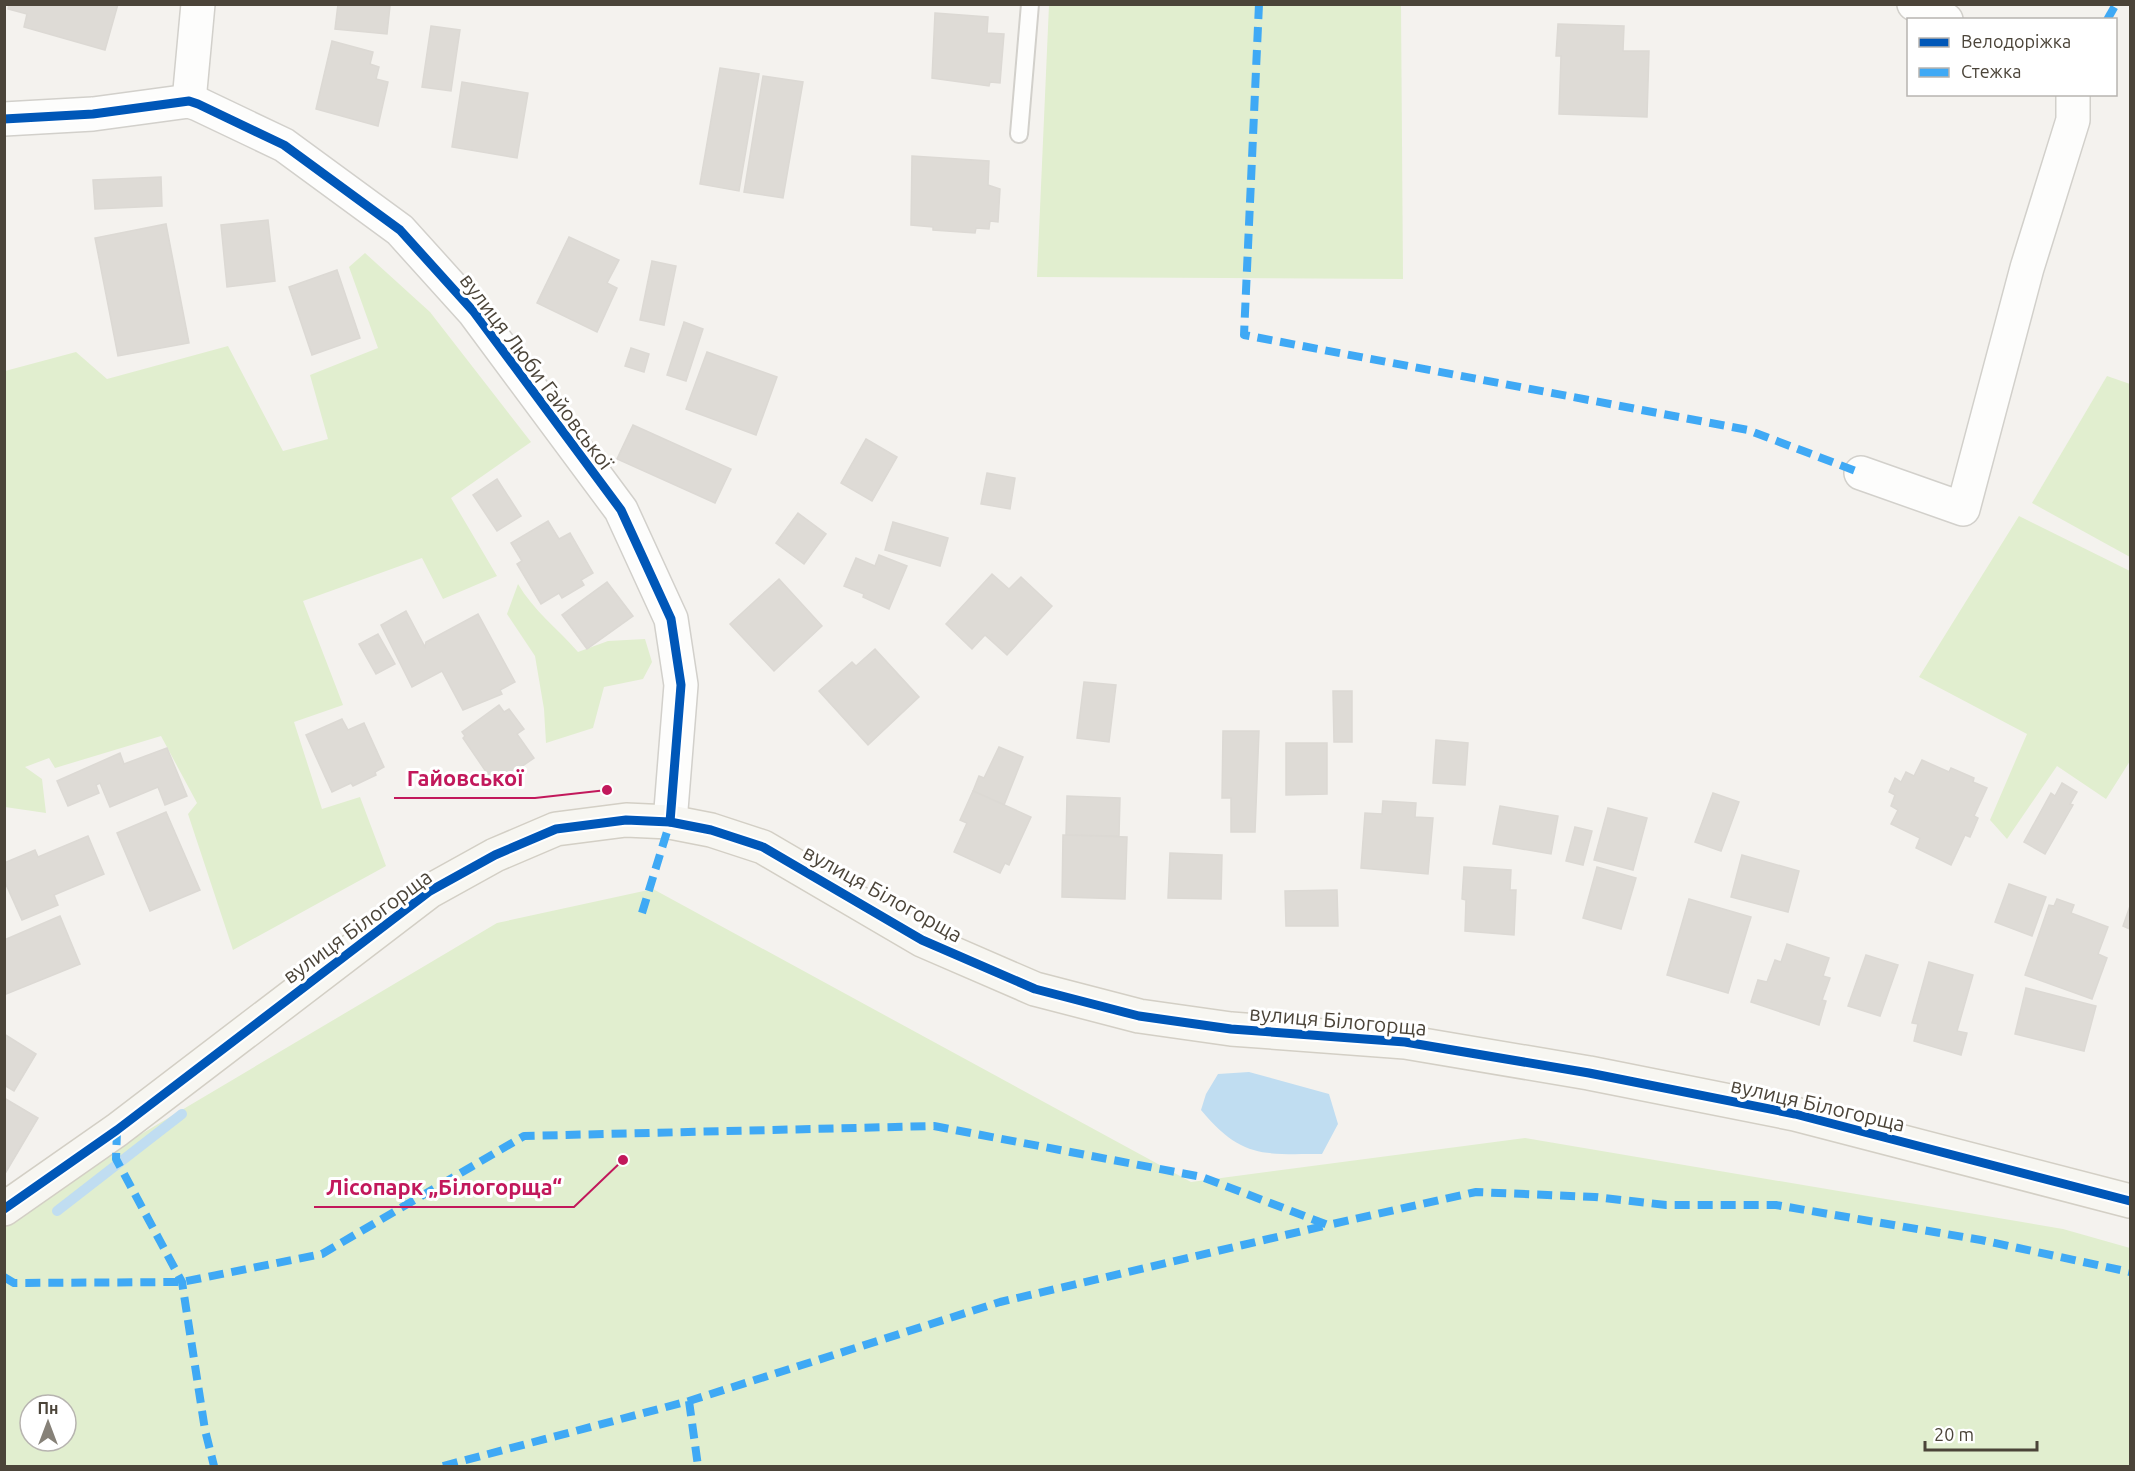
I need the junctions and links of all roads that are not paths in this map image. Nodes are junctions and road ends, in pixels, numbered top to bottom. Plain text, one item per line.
1 (198, 4) edge
2 (1030, 4) edge
3 (1914, 4) edge
4 (1942, 18) edge
5 (2073, 96) edge
6 (189, 101) junction
7 (4, 119) edge
8 (1019, 134) dead end
9 (1861, 473) dead end
10 (670, 822) junction
11 (2130, 1201) edge
12 (4, 1209) edge

1 - 6 street
2 - 8 lane
3 - 4 street
5 - 9 street
6 - 7 street
6 - 10 street, вулиця Люби Гайовської
10 - 11 street, вулиця Білогорща
10 - 12 street, вулиця Білогорща

